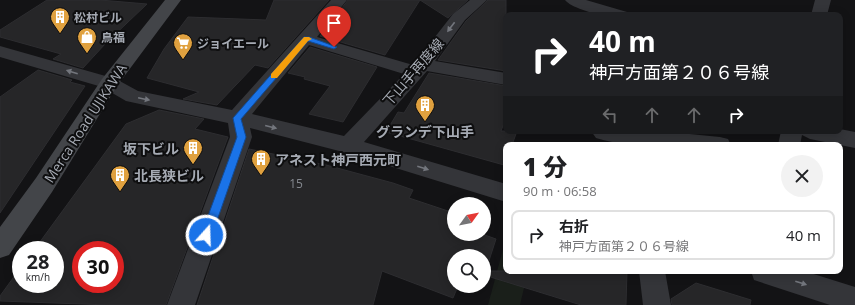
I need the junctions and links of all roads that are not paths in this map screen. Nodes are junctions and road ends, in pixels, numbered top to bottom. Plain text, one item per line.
1 (173, 0) edge
2 (339, 0) edge
3 (479, 0) edge
4 (573, 0) edge
5 (823, 0) edge
6 (611, 12) edge
7 (820, 12) edge
8 (306, 39) junction
9 (0, 51) edge
10 (420, 68) junction
11 (503, 79) edge
12 (109, 83) junction
13 (237, 118) junction
14 (612, 134) edge
15 (825, 134) edge
16 (855, 140) edge
17 (690, 142) edge
18 (348, 145) junction
19 (503, 192) edge
20 (0, 247) edge
21 (652, 274) edge
22 (775, 274) edge
23 (855, 300) edge
24 (181, 305) edge
25 (656, 305) edge

1 - 12 street, Merca Road UJIKAWA
2 - 8 street
3 -> 10 street, 下山手再度線
4 - 6 street
5 - 7 street
8 - 10 street
8 - 13 street
12 -> 9 street
10 - 11 street
10 - 18 street, 下山手再度線
12 -> 13 street
12 - 20 street, Merca Road UJIKAWA
13 -> 18 street
13 - 24 street
14 - 17 street
15 - 16 street
18 -> 19 street
21 - 25 street
22 -> 23 street

